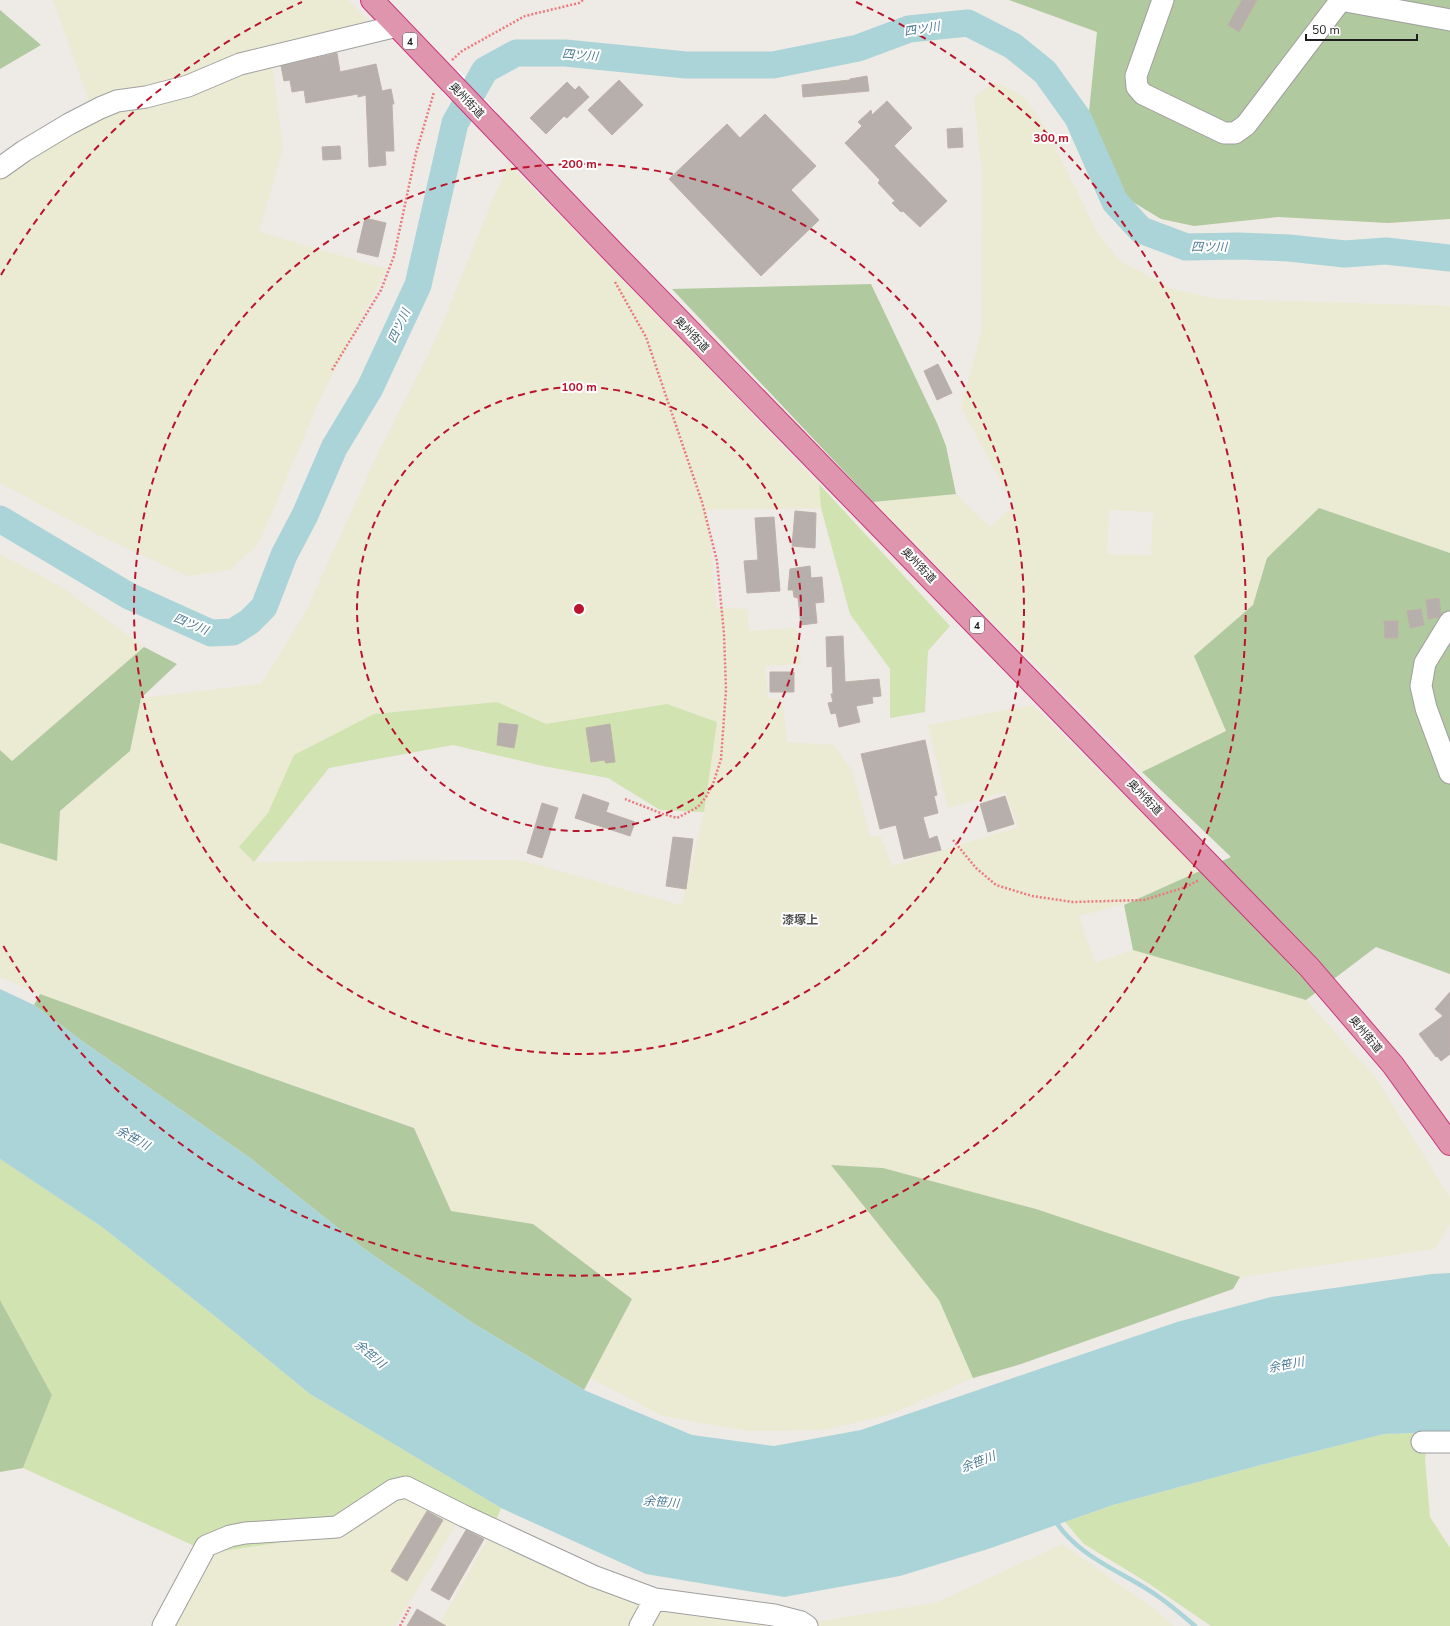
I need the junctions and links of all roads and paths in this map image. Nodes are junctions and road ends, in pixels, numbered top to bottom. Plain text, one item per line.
1 (583, 0) edge
2 (1163, 0) edge
3 (1341, 0) edge
4 (379, 2) edge
5 (1450, 20) edge
6 (397, 26) junction
7 (445, 78) junction
8 (0, 168) edge
9 (615, 282) dead end
10 (332, 370) dead end
11 (1450, 622) edge
12 (1443, 737) edge
13 (1450, 773) edge
14 (625, 799) dead end
15 (953, 840) dead end
16 (1218, 872) junction
17 (1448, 1138) edge
18 (1422, 1442) dead end
19 (1450, 1442) edge
20 (655, 1599) junction
21 (410, 1608) dead end
22 (163, 1626) edge
23 (400, 1626) edge
24 (640, 1626) edge
25 (807, 1626) edge

1 - 7 path
2 - 3 street
3 - 5 street
4 - 6 highway, 奥州街道 / 4
6 - 7 highway, 奥州街道 / 4
6 - 8 street
7 - 10 path
7 - 16 highway, 奥州街道 / 4
9 - 14 path
11 - 12 street
12 - 13 street
15 - 16 path
16 - 17 highway, 奥州街道 / 4
18 - 19 street
20 - 22 street
20 - 24 street
20 - 25 street
21 - 23 path

